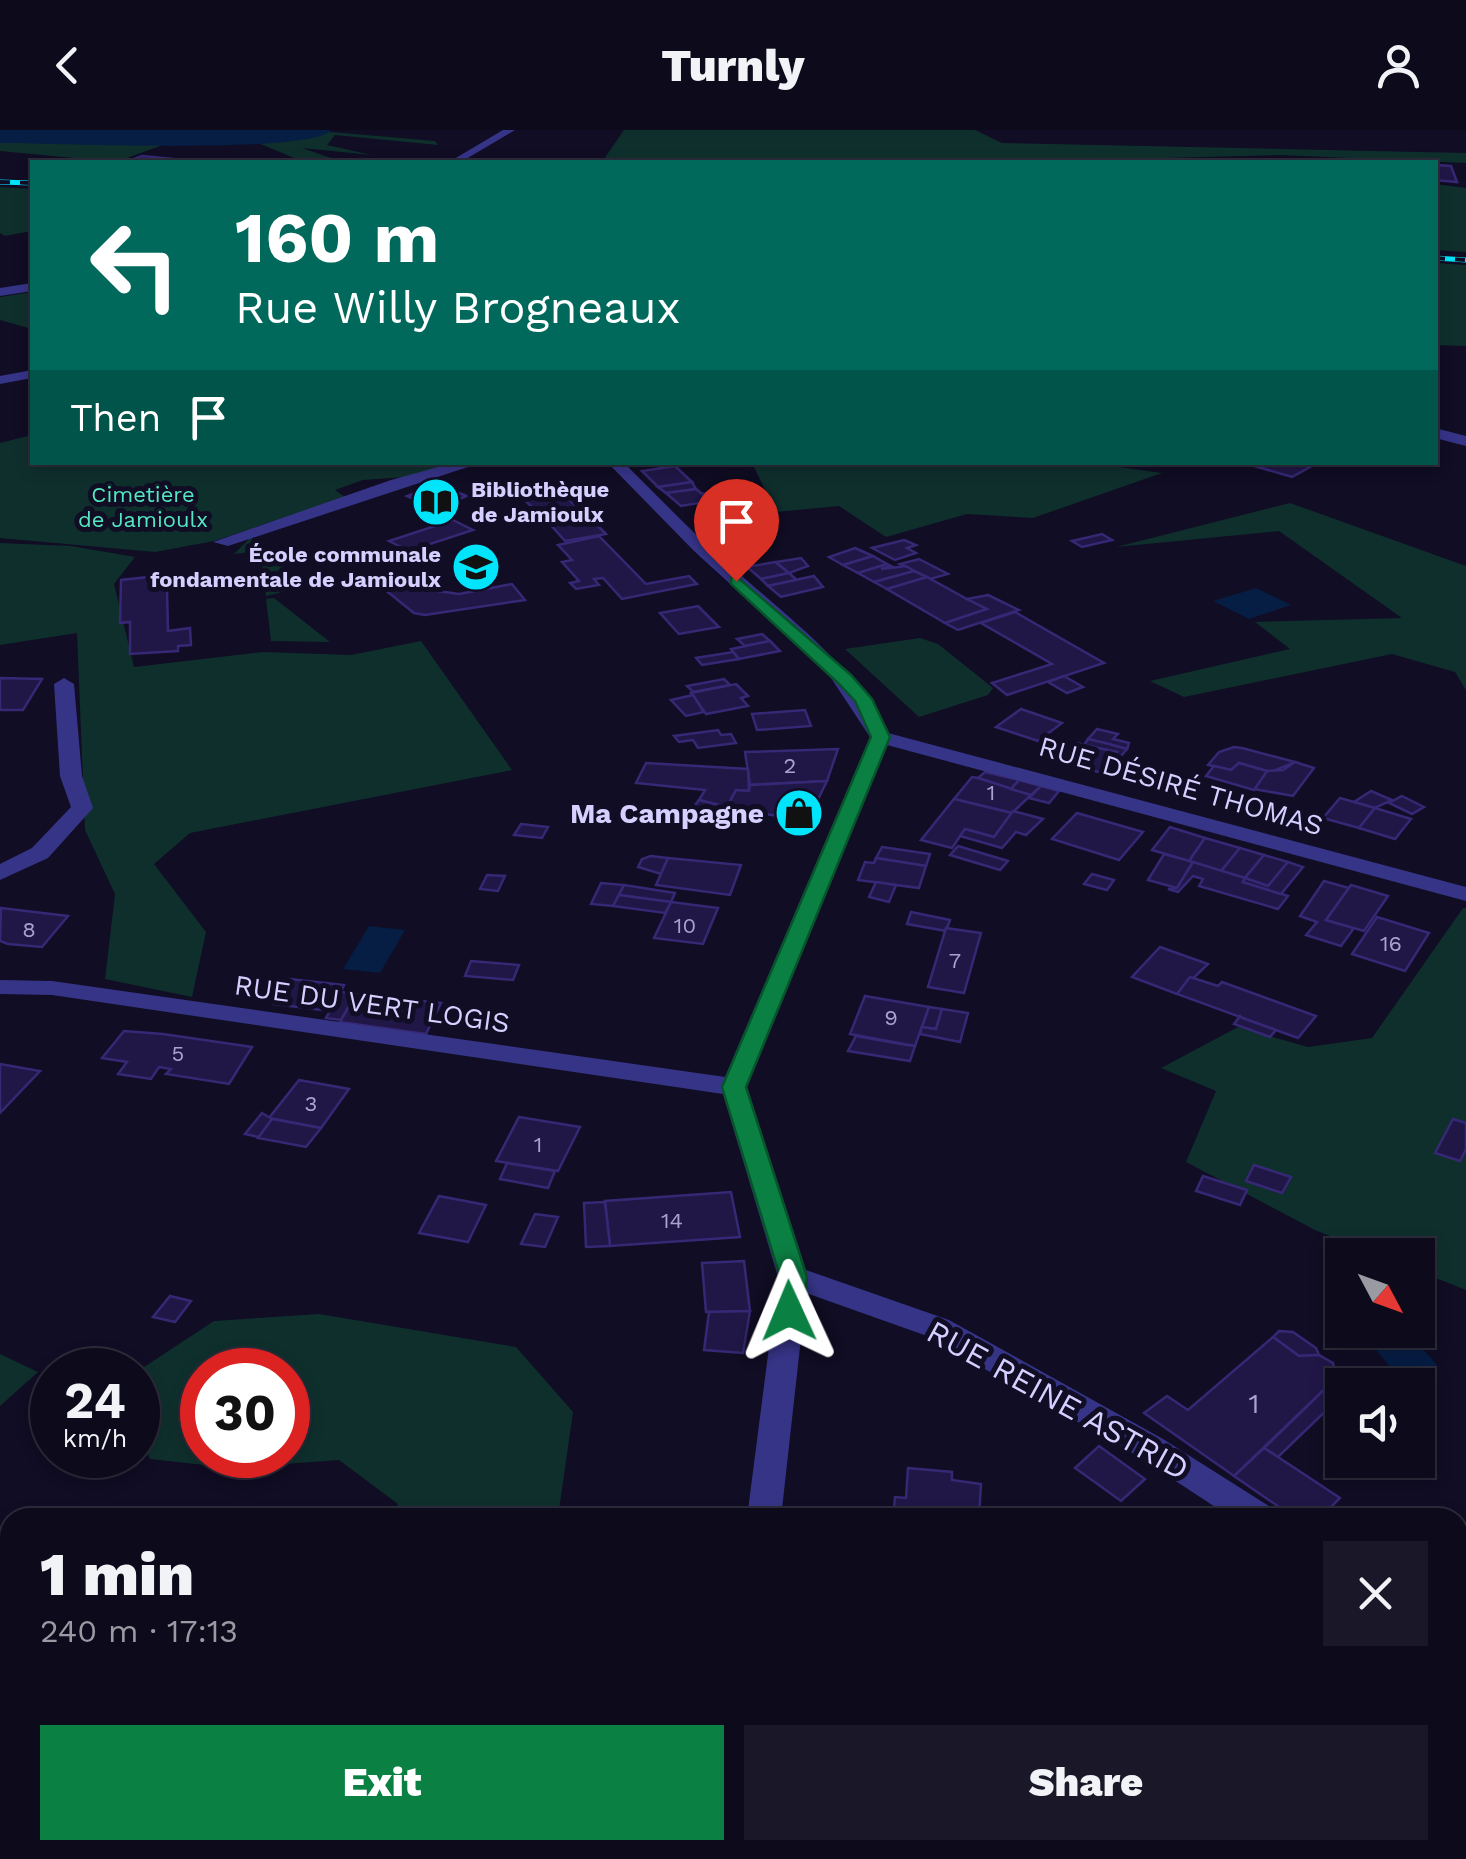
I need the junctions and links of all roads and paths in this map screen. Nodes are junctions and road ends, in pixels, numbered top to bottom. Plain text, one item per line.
1 (510, 130) edge
2 (458, 160) edge
3 (30, 286) edge
4 (0, 292) edge
5 (30, 374) edge
6 (0, 380) edge
7 (1438, 434) edge
8 (1466, 441) edge
9 (465, 465) edge
10 (617, 465) edge
11 (222, 542) dead end
12 (64, 684) dead end
13 (880, 737) junction
14 (0, 873) edge
15 (1466, 894) edge
16 (0, 987) edge
17 (734, 1087) junction
18 (793, 1277) junction
19 (765, 1508) edge
20 (1244, 1508) edge

1 - 2 street
3 - 4 street
5 - 6 street
7 - 8 street
9 - 11 street
10 - 13 street
12 - 14 street
13 - 15 street, RUE DÉSIRÉ THOMAS
13 - 17 street
16 - 17 street, RUE DU VERT LOGIS
17 - 18 street
18 - 19 street
18 - 20 street, RUE REINE ASTRID

